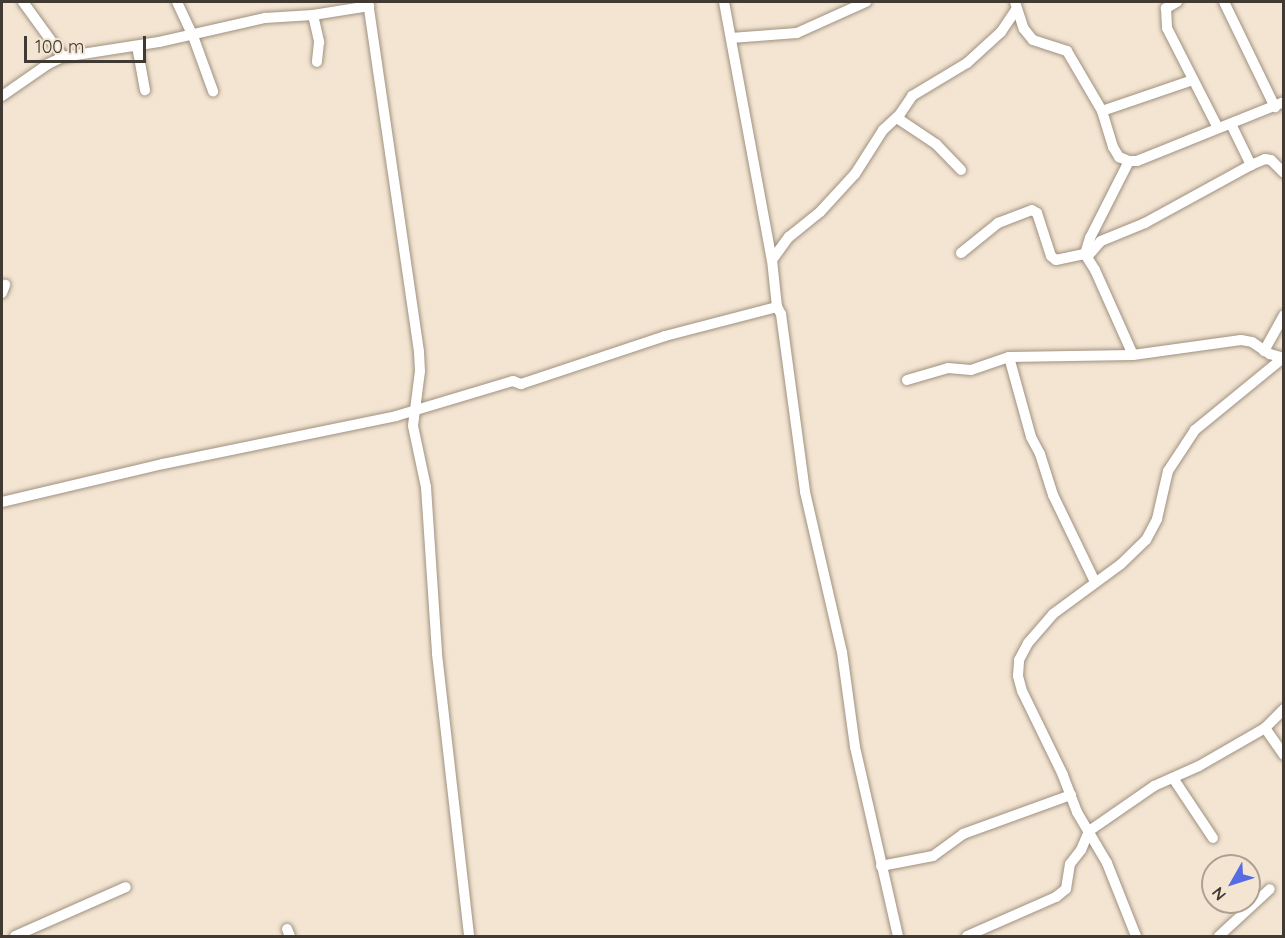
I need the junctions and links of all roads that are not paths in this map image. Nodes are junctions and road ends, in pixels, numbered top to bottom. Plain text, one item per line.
1 (23, 2) edge
2 (177, 2) edge
3 (724, 2) edge
4 (866, 2) edge
5 (1177, 2) edge
6 (1224, 2) edge
7 (368, 4) edge
8 (1016, 6) edge
9 (313, 15) junction
10 (193, 36) junction
11 (731, 38) junction
12 (137, 46) junction
13 (63, 57) junction
14 (317, 62) dead end
15 (1192, 80) junction
16 (145, 90) dead end
17 (213, 90) dead end
18 (2, 96) edge
19 (1279, 105) edge
20 (1102, 111) junction
21 (897, 118) junction
22 (1232, 124) junction
23 (1218, 128) junction
24 (1129, 161) junction
25 (1251, 165) junction
26 (961, 170) dead end
27 (1284, 173) edge
28 (961, 253) dead end
29 (1086, 256) junction
30 (772, 260) junction
31 (777, 308) junction
32 (1284, 315) edge
33 (1264, 351) junction
34 (1133, 355) junction
35 (1009, 357) junction
36 (1283, 358) edge
37 (907, 380) dead end
38 (416, 410) junction
39 (2, 502) edge
40 (1095, 582) junction
41 (1284, 709) edge
42 (1265, 728) junction
43 (1284, 755) edge
44 (1173, 778) junction
45 (1071, 795) junction
46 (1089, 831) junction
47 (1213, 838) dead end
48 (881, 866) junction
49 (126, 887) dead end
50 (1270, 889) dead end
51 (1226, 934) edge
52 (15, 936) edge
53 (469, 936) edge
54 (898, 936) edge
55 (967, 936) edge
56 (1136, 936) edge

1 - 13 street
2 - 10 street
3 - 11 street
4 - 11 street
5 - 15 street
6 - 19 street
7 - 9 street
7 - 38 street
8 - 20 street
8 - 21 street
9 - 10 street
9 - 14 street
10 - 12 street
10 - 17 street
11 - 30 street
12 - 13 street
12 - 16 street
13 - 18 street
15 - 20 street
15 - 23 street
19 - 22 street
20 - 24 street
21 - 26 street
21 - 30 street
22 - 23 street
22 - 25 street
23 - 24 street
24 - 29 street
25 - 27 street
25 - 29 street
28 - 29 street
29 - 34 street
30 - 31 street
31 - 38 street
31 - 48 street
32 - 33 street
33 - 34 street
33 - 36 street
34 - 35 street
35 - 37 street
35 - 40 street
36 - 40 street
38 - 39 street
38 - 53 street
40 - 45 street
41 - 42 street
42 - 43 street
42 - 44 street
44 - 46 street
44 - 47 street
45 - 46 street
45 - 48 street
46 - 55 street
46 - 56 street
48 - 54 street
49 - 52 street
50 - 51 street

